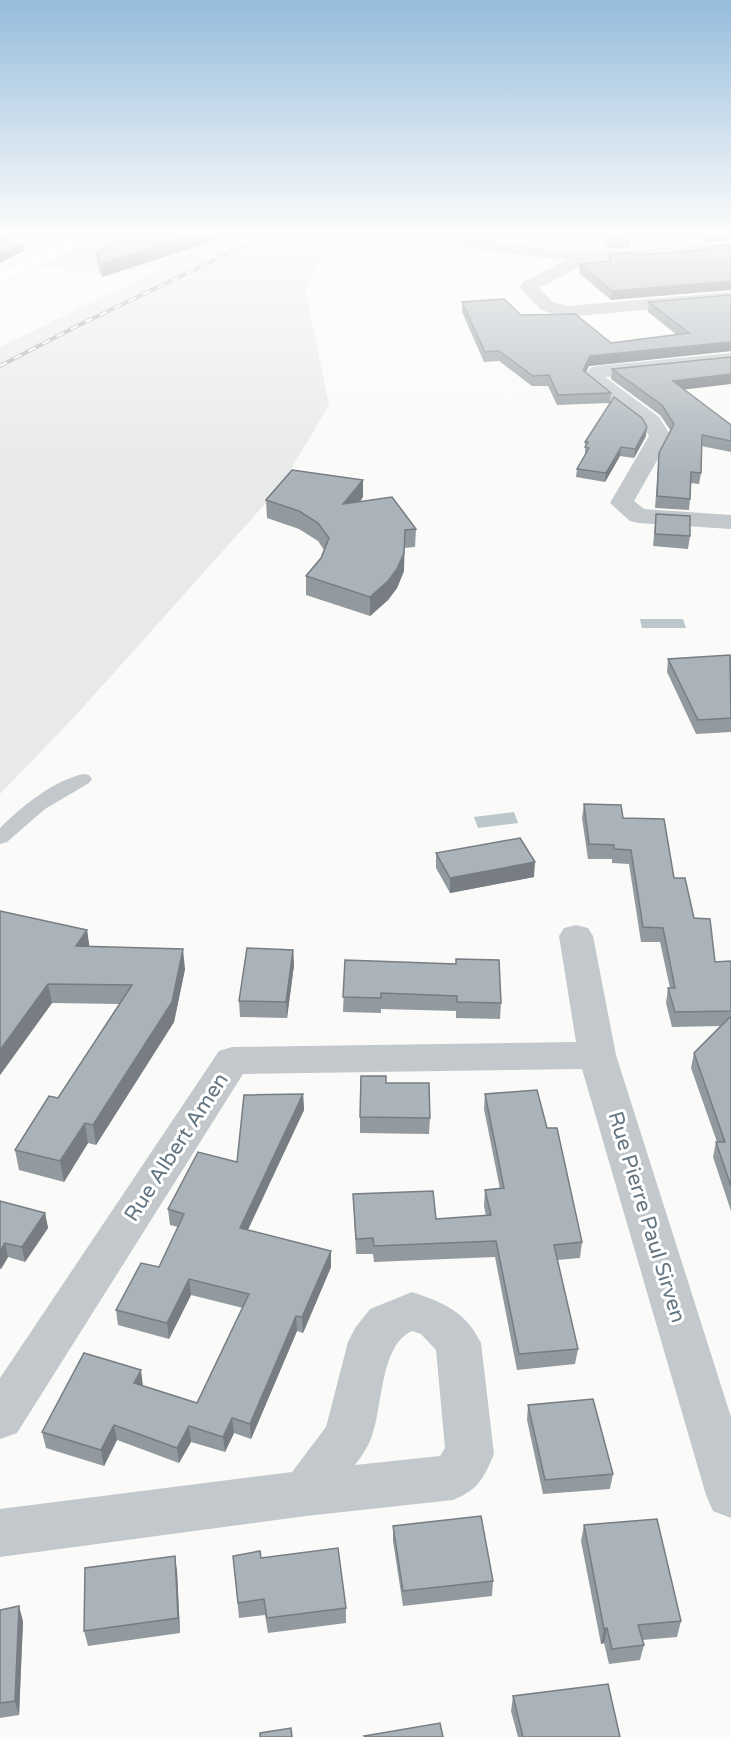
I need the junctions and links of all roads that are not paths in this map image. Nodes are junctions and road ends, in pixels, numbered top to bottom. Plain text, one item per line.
1 (731, 359) edge
2 (731, 522) edge
3 (83, 779) dead end
4 (0, 838) edge
5 (576, 936) dead end
6 (597, 1055) junction
7 (0, 1418) edge
8 (306, 1493) dead end
9 (731, 1494) edge
10 (0, 1533) edge

1 - 2 street
3 - 4 lane
5 - 6 street, Rue Pierre Paul Sirven
6 - 7 street, Rue Albert Amen
6 - 9 street, Rue Pierre Paul Sirven
8 - 10 street

